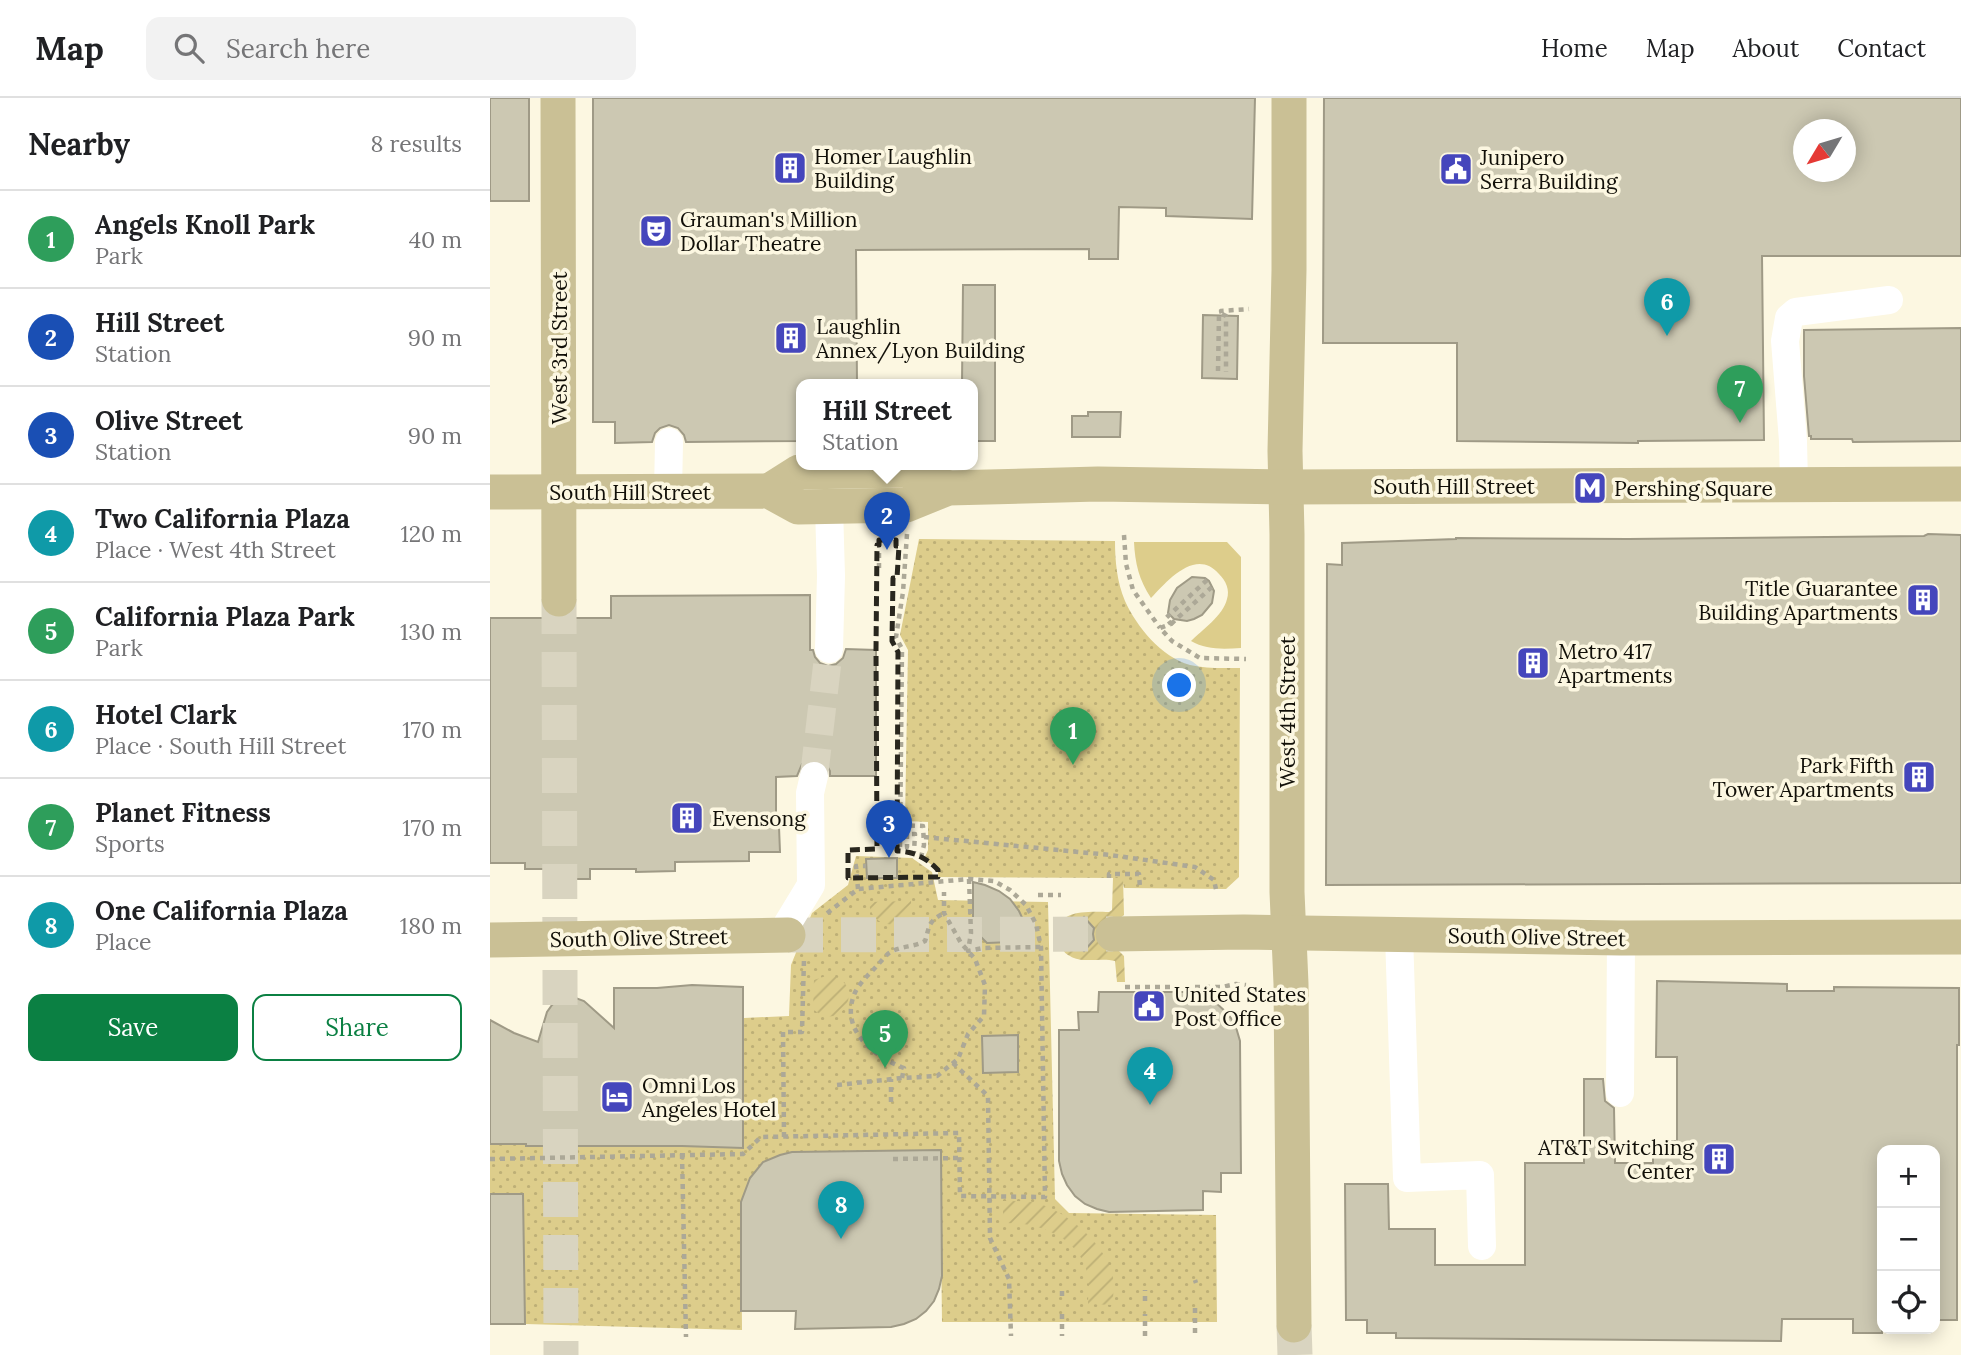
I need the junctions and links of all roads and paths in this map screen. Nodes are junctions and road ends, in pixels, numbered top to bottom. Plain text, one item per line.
1 (558, 98) edge
2 (1289, 98) edge
3 (1889, 300) dead end
4 (1249, 309) dead end
5 (1222, 314) junction
6 (1218, 371) dead end
7 (1226, 372) dead end
8 (669, 442) dead end
9 (1794, 484) junction
10 (1961, 484) edge
11 (1287, 487) junction
12 (948, 488) junction
13 (558, 491) junction
14 (769, 491) junction
15 (490, 492) edge
16 (668, 492) junction
17 (829, 506) junction
18 (907, 534) dead end
19 (1124, 535) dead end
20 (879, 548) dead end
21 (879, 568) dead end
22 (1207, 580) dead end
23 (1213, 586) dead end
24 (559, 599) tunnel mouth
25 (1171, 624) junction
26 (1160, 628) junction
27 (829, 649) tunnel mouth
28 (1246, 659) dead end
29 (814, 776) tunnel mouth
30 (900, 825) junction
31 (924, 837) junction
32 (914, 852) dead end
33 (921, 857) dead end
34 (866, 866) dead end
35 (1109, 878) dead end
36 (970, 879) junction
37 (1140, 888) dead end
38 (858, 889) junction
39 (944, 892) dead end
40 (1217, 894) dead end
41 (1038, 895) dead end
42 (1061, 895) dead end
43 (944, 913) junction
44 (822, 919) dead end
45 (1289, 933) junction
46 (1113, 934) tunnel mouth
47 (1399, 935) junction
48 (1961, 937) edge
49 (1621, 938) junction
50 (490, 940) edge
51 (792, 940) junction
52 (1041, 947) junction
53 (968, 951) junction
54 (1246, 985) dead end
55 (1125, 987) dead end
56 (953, 1063) junction
57 (902, 1078) junction
58 (891, 1079) junction
59 (837, 1085) dead end
60 (1620, 1093) dead end
61 (891, 1102) dead end
62 (784, 1137) junction
63 (682, 1154) junction
64 (960, 1158) junction
65 (490, 1159) edge
66 (893, 1159) dead end
67 (1482, 1246) dead end
68 (1145, 1290) dead end
69 (1062, 1292) dead end
70 (1062, 1300) dead end
71 (1145, 1301) dead end
72 (1195, 1308) dead end
73 (1062, 1314) dead end
74 (1145, 1314) dead end
75 (1294, 1325) tunnel mouth
76 (1011, 1336) dead end
77 (1062, 1336) dead end
78 (1145, 1336) dead end
79 (1195, 1336) dead end
80 (686, 1337) dead end

1 - 13 main road, West 3rd Street
2 - 11 main road, West 4th Street
3 - 9 lane
4 - 5 path
5 - 6 path
5 - 7 path
8 - 16 lane
9 - 10 main road, South Hill Street
9 - 11 main road, South Hill Street
11 - 12 main road, South Hill Street
11 - 45 main road, West 4th Street
12 - 14 main road, South Hill Street
12 - 17 main road, South Hill Street
13 - 15 main road, South Hill Street
13 - 16 main road, South Hill Street
13 - 24 main road, West 3rd Street
14 - 16 main road, South Hill Street
14 - 17 main road, South Hill Street
17 - 27 lane
18 - 30 path
19 - 26 path
20 - 21 path
22 - 25 path
23 - 25 path
25 - 26 path
26 - 28 path
29 - 51 lane
30 - 31 path
30 - 32 path
31 - 33 path
31 - 40 path
34 - 38 path
35 - 37 path
36 - 38 path
36 - 52 path
36 - 53 path
38 - 44 path
39 - 43 path
41 - 42 path
43 - 53 path
43 - 57 path
45 - 46 main road, South Olive Street
45 - 47 main road, South Olive Street
45 - 75 main road, West 4th Street
47 - 49 main road, South Olive Street
47 - 67 lane
48 - 49 main road, South Olive Street
49 - 60 lane
50 - 51 main road, South Olive Street
51 - 62 path
52 - 53 path
52 - 64 path
53 - 56 path
54 - 55 path
56 - 57 path
56 - 76 path
57 - 58 path
58 - 59 path
58 - 61 path
62 - 63 path
62 - 64 path
63 - 65 path
63 - 80 path
64 - 66 path
68 - 71 path
69 - 70 path
72 - 79 path
73 - 77 path
74 - 78 path

